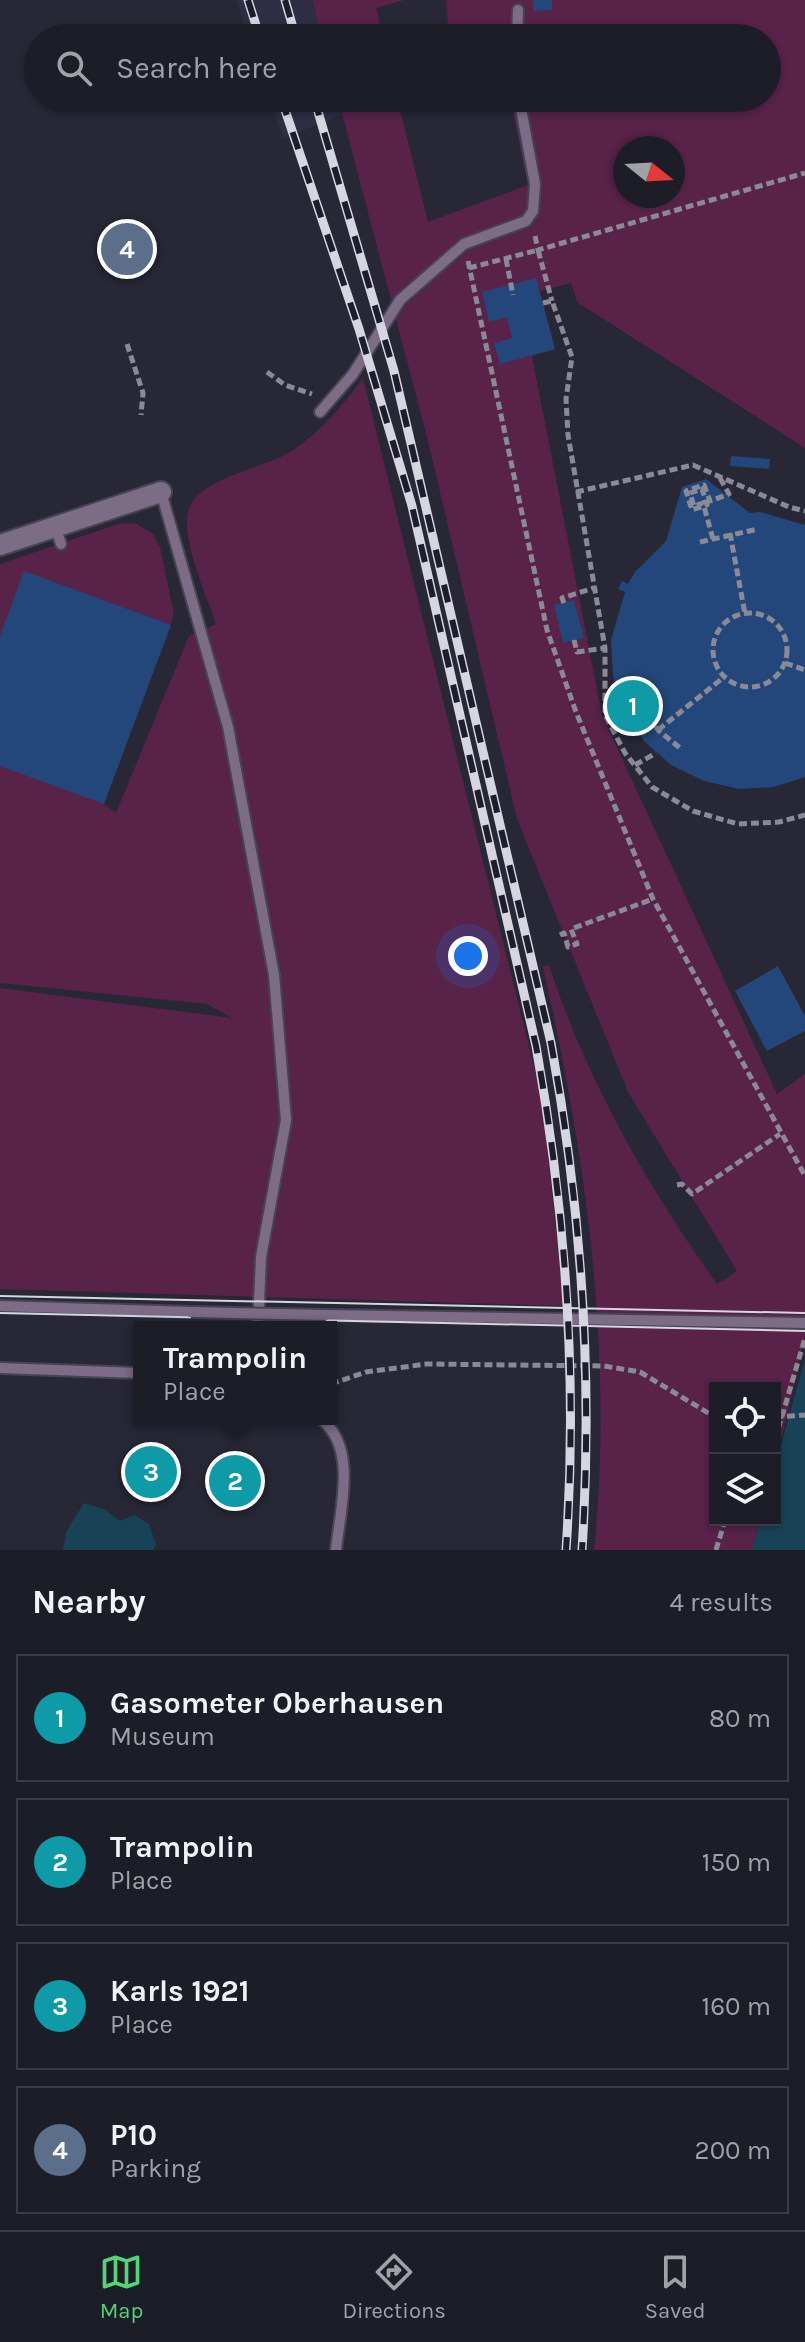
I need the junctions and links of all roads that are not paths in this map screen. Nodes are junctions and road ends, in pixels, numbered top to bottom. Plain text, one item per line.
1 (518, 10) dead end
2 (518, 24) edge
3 (522, 112) edge
4 (320, 412) dead end
5 (161, 492) joint
6 (0, 545) edge
7 (0, 1306) edge
8 (258, 1321) edge
9 (805, 1323) edge
10 (0, 1368) edge
11 (133, 1373) edge
12 (328, 1425) edge
13 (336, 1550) edge

1 - 2 lane
3 - 4 lane
5 - 6 street
5 - 8 lane
7 - 9 lane, bridge
10 - 11 lane
12 - 13 lane

